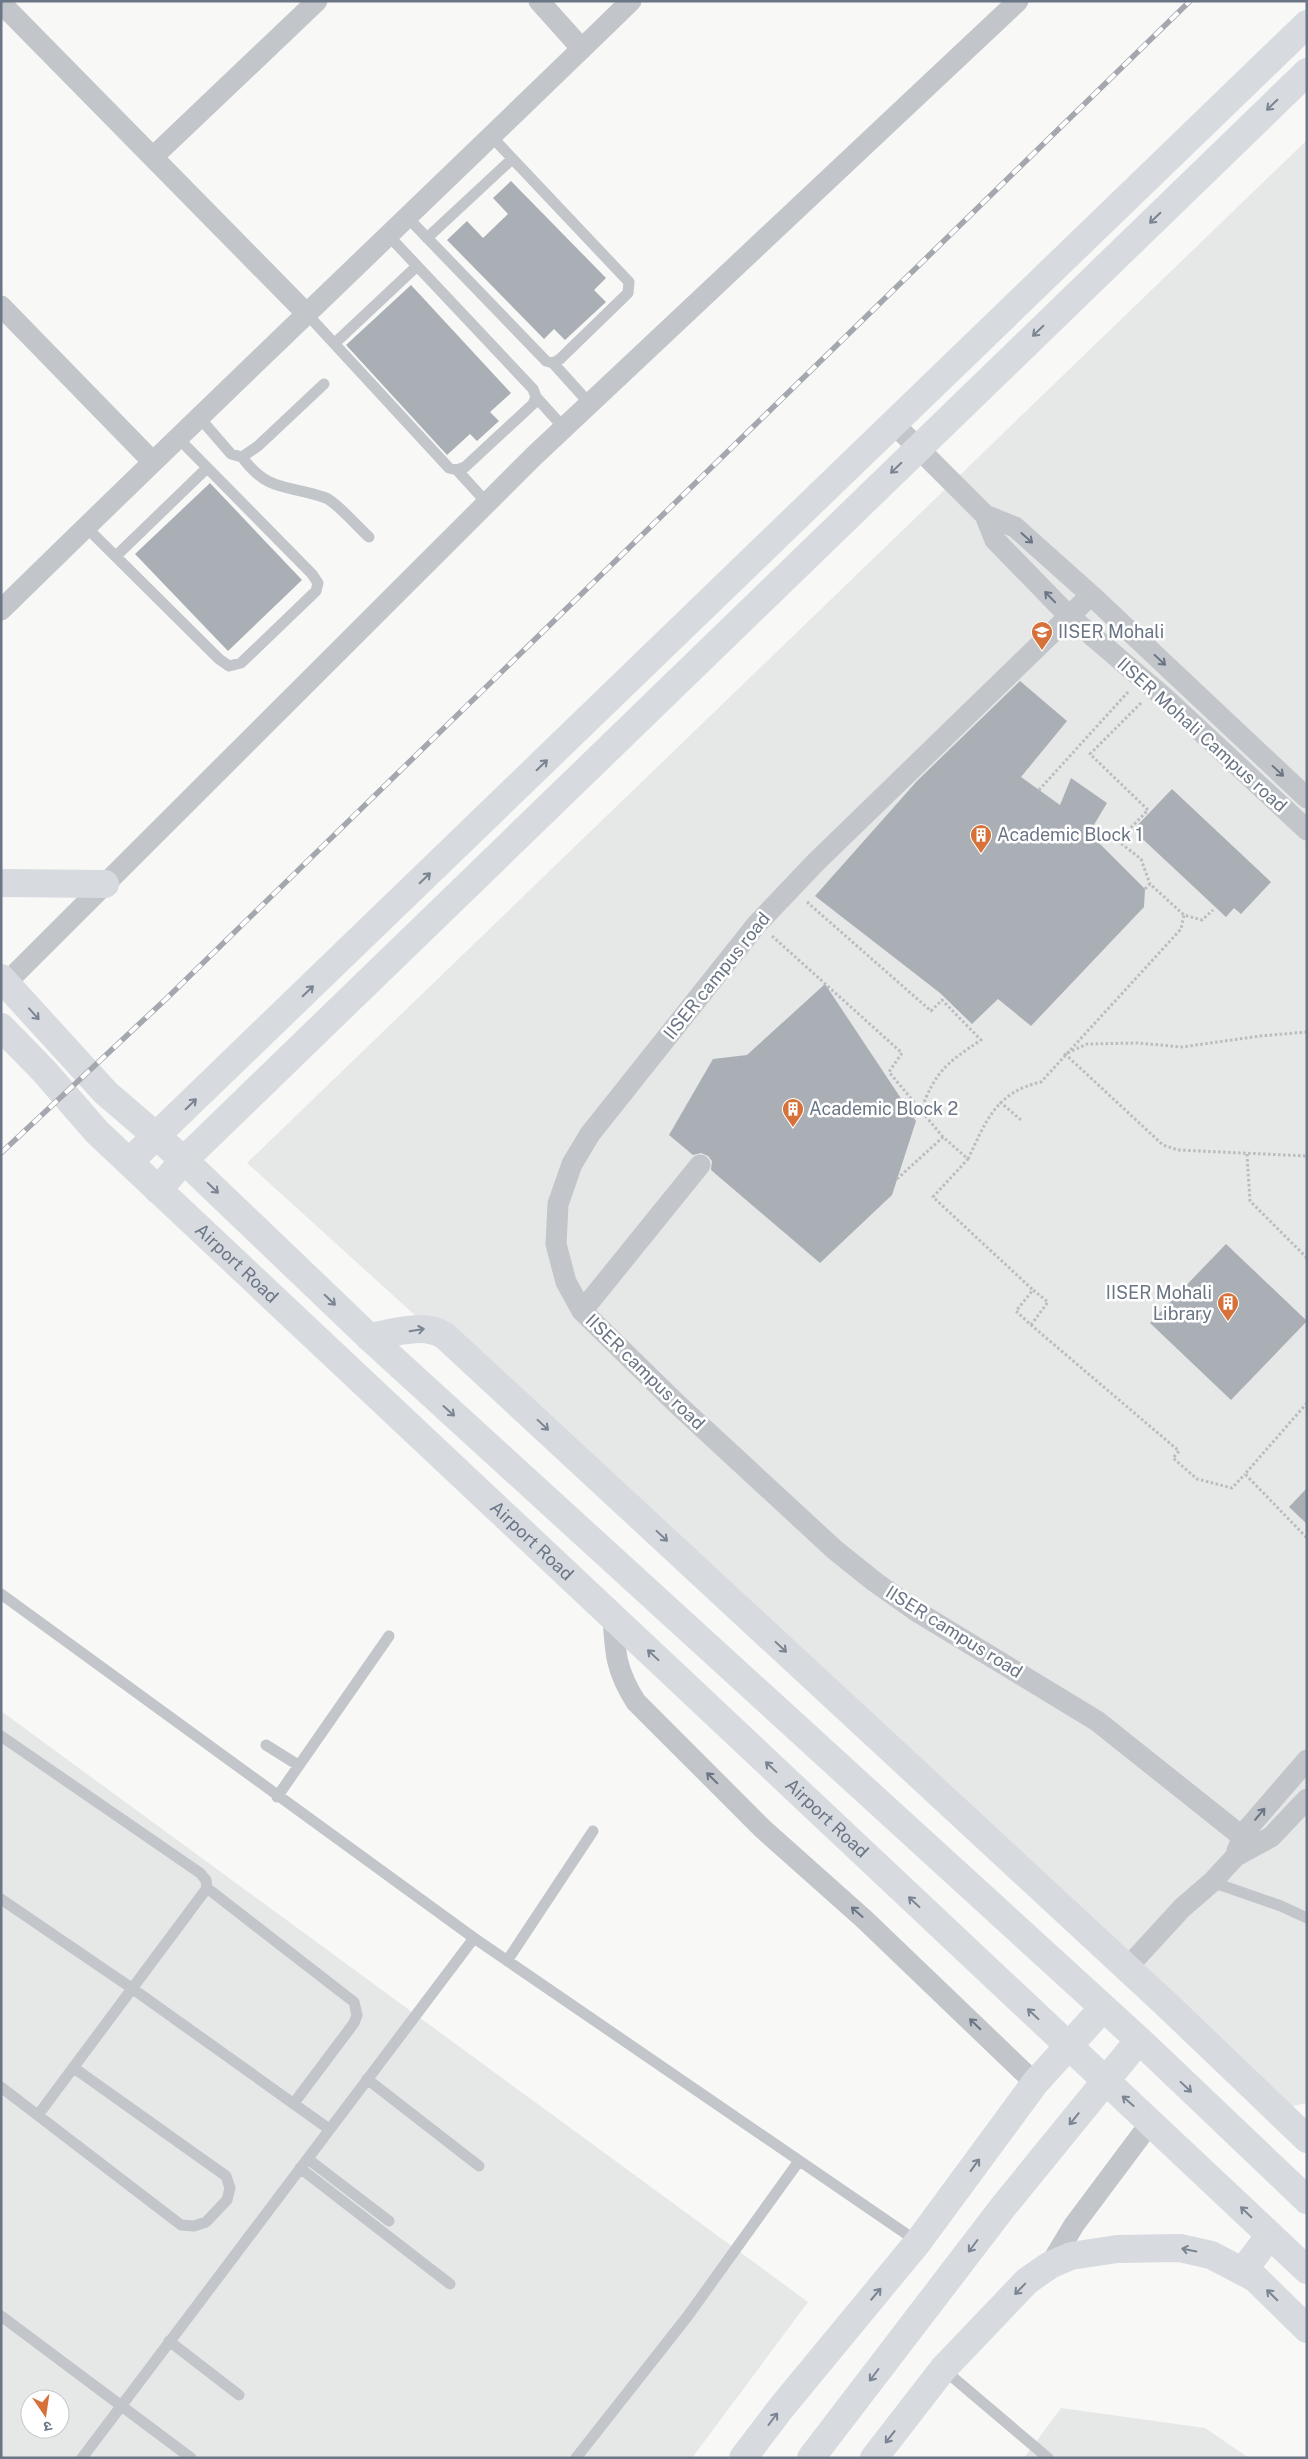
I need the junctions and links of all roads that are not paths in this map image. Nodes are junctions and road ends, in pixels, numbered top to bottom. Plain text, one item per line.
1 (317, 1) edge
2 (539, 1) edge
3 (631, 1) edge
4 (1018, 1) edge
5 (1, 3) edge
6 (1307, 24) edge
7 (582, 49) junction
8 (1307, 72) edge
9 (492, 137) junction
10 (153, 157) junction
11 (512, 158) junction
12 (408, 218) junction
13 (388, 235) junction
14 (427, 238) junction
15 (417, 266) junction
16 (1, 306) edge
17 (306, 314) junction
18 (334, 343) junction
19 (553, 362) junction
20 (324, 384) dead end
21 (536, 396) junction
22 (590, 404) junction
23 (199, 417) junction
24 (894, 424) junction
25 (564, 428) junction
26 (177, 437) junction
27 (917, 448) junction
28 (242, 457) junction
29 (152, 461) junction
30 (207, 468) junction
31 (457, 470) junction
32 (487, 503) junction
33 (985, 515) junction
34 (86, 527) junction
35 (369, 538) dead end
36 (116, 556) junction
37 (1091, 595) junction
38 (1, 610) edge
39 (1069, 616) junction
40 (1307, 798) edge
41 (1307, 830) edge
42 (1, 883) edge
43 (105, 884) junction
44 (4, 980) edge
45 (1, 1027) edge
46 (156, 1138) junction
47 (184, 1160) junction
48 (129, 1162) junction
49 (700, 1165) dead end
50 (158, 1190) junction
51 (582, 1311) junction
52 (369, 1337) junction
53 (1, 1594) edge
54 (613, 1617) junction
55 (389, 1636) dead end
56 (1, 1736) edge
57 (266, 1745) dead end
58 (1307, 1760) edge
59 (298, 1765) junction
60 (277, 1796) junction
61 (1307, 1799) edge
62 (593, 1831) dead end
63 (1244, 1847) junction
64 (1212, 1882) junction
65 (207, 1888) junction
66 (1, 1900) edge
67 (1307, 1918) edge
68 (474, 1938) junction
69 (507, 1960) junction
70 (1126, 1969) junction
71 (133, 1989) junction
72 (1102, 2009) junction
73 (1139, 2040) junction
74 (1068, 2048) junction
75 (74, 2068) junction
76 (367, 2079) junction
77 (1105, 2081) junction
78 (1034, 2083) junction
79 (1, 2087) edge
80 (294, 2103) junction
81 (38, 2115) junction
82 (1151, 2122) junction
83 (329, 2129) junction
84 (1307, 2139) edge
85 (308, 2159) junction
86 (799, 2161) junction
87 (479, 2166) dead end
88 (300, 2168) junction
89 (1307, 2200) edge
90 (389, 2221) dead end
91 (1270, 2236) junction
92 (918, 2242) junction
93 (1050, 2265) junction
94 (1307, 2270) edge
95 (1243, 2271) junction
96 (450, 2284) dead end
97 (1, 2316) edge
98 (1307, 2329) edge
99 (169, 2341) junction
100 (943, 2369) junction
101 (239, 2395) dead end
102 (120, 2406) junction
103 (82, 2458) edge
104 (191, 2458) edge
105 (576, 2458) edge
106 (743, 2458) edge
107 (810, 2458) edge
108 (874, 2458) edge
109 (1048, 2458) edge

1 - 10 street
2 - 7 street
3 - 7 street
4 - 22 street
5 - 10 street
6 - 24 main road
7 - 9 street
8 -> 27 main road
9 - 11 lane
9 - 12 street
10 - 17 street
11 - 14 lane
11 - 19 lane
12 - 13 street
12 - 14 lane
13 - 15 lane
13 - 17 street
14 - 19 lane
15 - 18 lane
15 - 21 lane
16 - 29 street
17 - 18 lane
17 - 23 street
18 - 31 lane
19 - 22 lane
20 - 28 lane
21 - 25 lane
21 - 31 lane
22 - 25 street
23 - 26 street
23 - 28 lane
24 - 27 street
46 -> 24 main road
25 - 32 street
26 - 29 street
26 - 30 lane
27 - 33 street
27 -> 47 main road
28 - 35 lane
29 - 34 street
30 - 36 lane
30 - 36 lane
31 - 32 lane
32 - 43 street
33 -> 37 street, IISER Mohali Campus road
39 -> 33 street, IISER Mohali Campus road
34 - 36 lane
34 - 38 street
37 - 39 street, IISER campus road
37 -> 40 street, IISER Mohali Campus road
39 - 41 street, IISER Mohali Campus road
39 - 51 street, IISER campus road
42 - 43 main road
43 - 44 street
44 -> 46 main road
45 - 48 main road, Airport Road
46 - 47 main road
46 - 48 main road
47 - 50 main road
47 -> 52 main road
48 - 50 main road, Airport Road
49 - 51 street
50 - 54 main road, Airport Road
51 - 63 street, IISER campus road
52 -> 70 main road
52 -> 72 main road
53 - 60 lane
74 -> 54 main road, Airport Road
78 -> 54 street
55 - 59 lane
56 - 65 lane
57 - 59 lane
63 -> 58 street
59 - 60 lane
60 - 68 lane
61 - 63 street
62 - 69 lane
63 - 64 street
64 - 67 lane
64 - 70 street
65 - 71 lane
65 - 80 lane
66 - 71 lane
68 - 69 lane
68 - 76 lane
69 - 86 lane
70 - 84 main road
71 - 75 lane
71 - 80 lane
72 - 73 main road
72 - 74 main road
73 - 77 main road
73 -> 89 main road
74 - 77 main road, Airport Road
74 - 78 main road
75 - 81 lane
75 - 81 lane
76 - 83 lane
76 - 87 lane
82 -> 77 main road, Airport Road
77 -> 107 main road
92 -> 78 main road
79 - 81 lane
80 - 83 lane
91 -> 82 main road, Airport Road
82 - 93 street
83 - 85 lane
85 - 88 lane
85 - 90 lane
86 - 92 lane
86 - 105 lane
88 - 96 lane
88 - 99 lane
91 - 94 main road, Airport Road
91 - 95 main road
106 -> 92 main road
95 -> 93 main road
93 -> 100 main road
98 -> 95 main road
97 - 102 lane
99 - 101 lane
99 - 102 lane
100 -> 108 main road
100 - 109 lane
102 - 103 lane
102 - 104 lane

